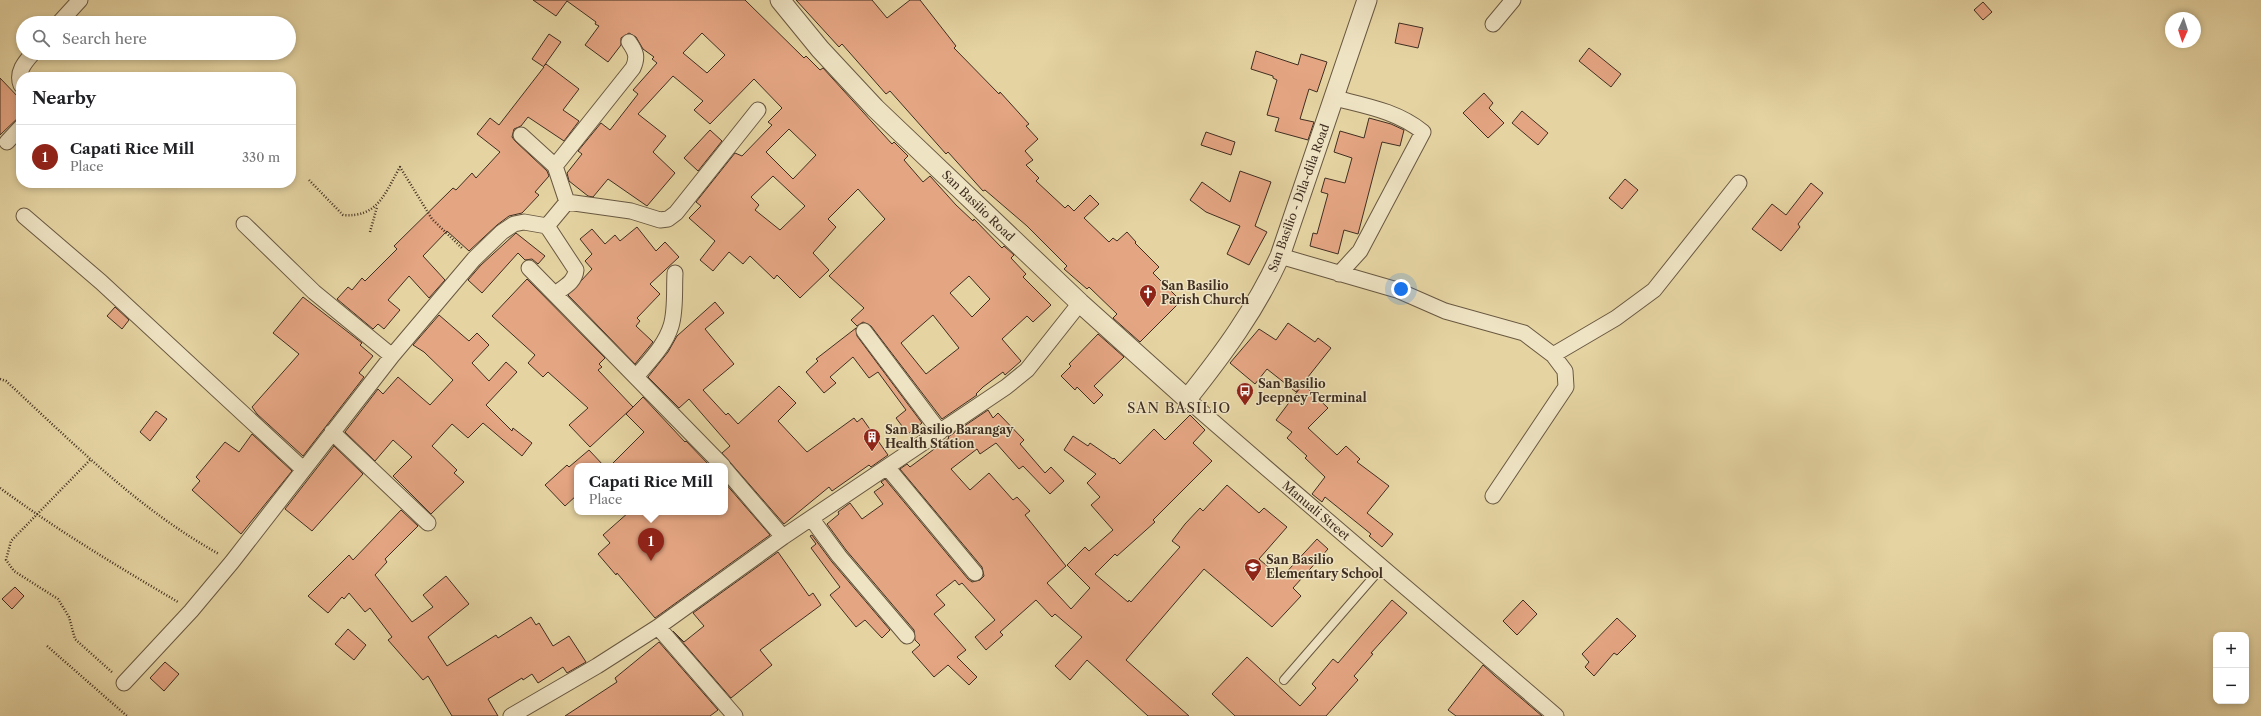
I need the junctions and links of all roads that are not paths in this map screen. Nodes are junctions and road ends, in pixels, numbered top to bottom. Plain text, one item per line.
1 (80, 0) edge
2 (780, 0) edge
3 (1367, 0) edge
4 (1513, 0) edge
5 (65, 16) edge
6 (1493, 24) dead end
7 (629, 42) dead end
8 (26, 60) edge
9 (20, 72) edge
10 (1335, 98) junction
11 (758, 110) dead end
12 (16, 132) edge
13 (521, 135) dead end
14 (7, 142) dead end
15 (555, 166) junction
16 (1739, 183) dead end
17 (567, 202) junction
18 (24, 216) dead end
19 (244, 224) dead end
20 (547, 226) junction
21 (1280, 256) junction
22 (529, 268) dead end
23 (675, 273) dead end
24 (1338, 274) junction
25 (555, 294) junction
26 (1080, 303) junction
27 (864, 331) dead end
28 (1553, 354) junction
29 (392, 356) junction
30 (636, 377) junction
31 (1187, 400) junction
32 (332, 432) junction
33 (940, 432) junction
34 (720, 463) edge
35 (887, 467) junction
36 (303, 470) junction
37 (728, 473) edge
38 (1493, 496) dead end
39 (811, 518) junction
40 (428, 523) dead end
41 (783, 537) junction
42 (1383, 566) junction
43 (975, 573) dead end
44 (658, 627) junction
45 (907, 636) dead end
46 (1284, 680) dead end
47 (124, 683) road end
48 (511, 716) edge
49 (735, 716) edge
50 (1556, 716) edge

1 - 5 street
2 - 26 street, San Basilio Road
3 - 10 street, San Basilio - Dila-dila Road
4 - 6 street
7 - 15 street
8 - 9 street
10 - 21 street, San Basilio - Dila-dila Road
10 - 24 street
11 - 17 street
12 - 14 street
13 - 15 street
15 - 17 street
16 - 28 street
17 - 20 street
18 - 36 street
19 - 29 street
20 - 25 street
20 - 29 street
21 - 24 street
21 - 31 street, San Basilio - Dila-dila Road
22 - 25 street
23 - 30 street
24 - 28 street
25 - 30 street
26 - 31 street, San Basilio Road
26 - 33 street
27 - 33 street
28 - 38 street
29 - 32 street
30 - 34 street
31 - 42 street, Manuali Street
32 - 36 street
32 - 40 street
33 - 35 street
35 - 39 street
35 - 43 street
36 - 47 street
37 - 41 street
39 - 41 street
39 - 45 street
41 - 44 street
42 - 46 lane
42 - 50 street, Manuali Street
44 - 48 street
44 - 49 street

